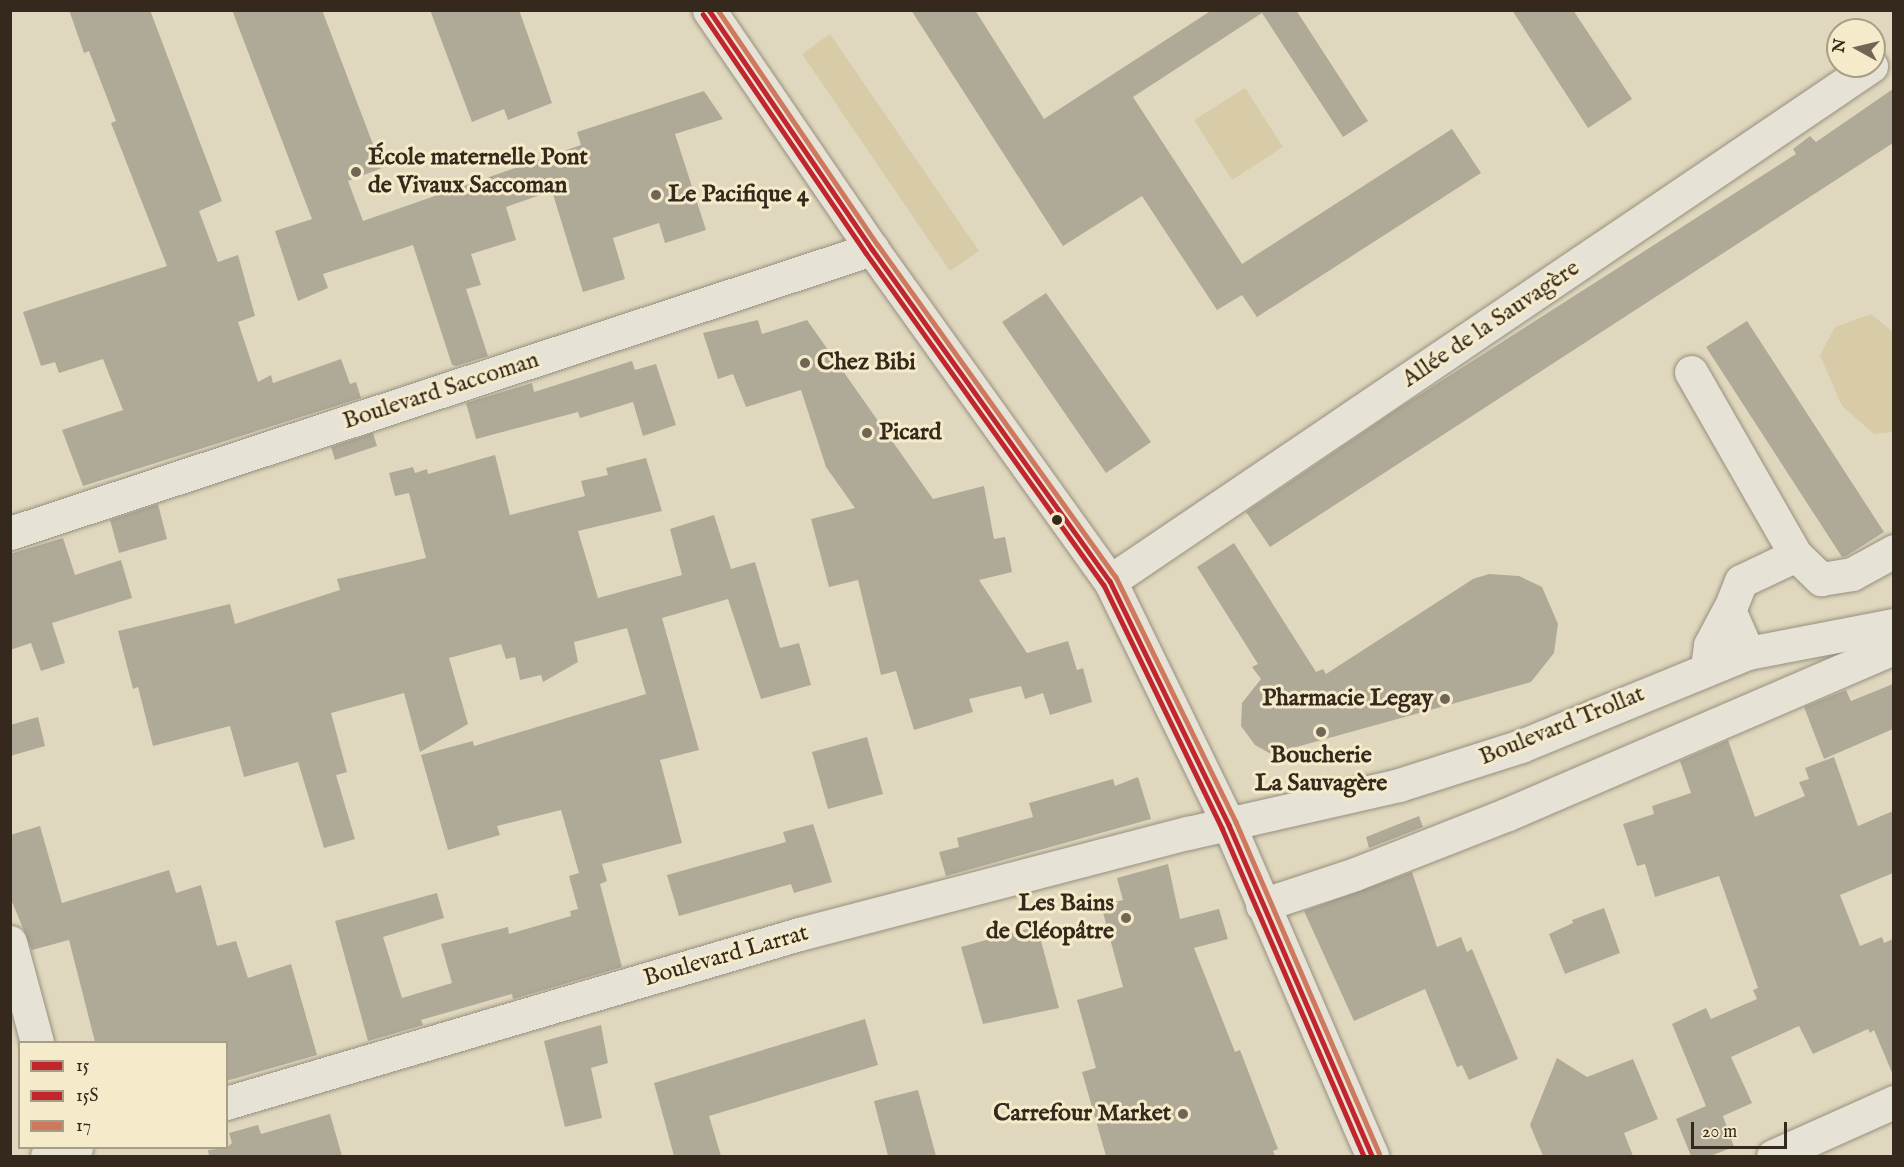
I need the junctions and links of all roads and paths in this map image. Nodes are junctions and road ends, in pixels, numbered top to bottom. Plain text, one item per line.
1 (709, 10) edge
2 (1853, 78) edge
3 (872, 249) junction
4 (1691, 372) dead end
5 (10, 533) edge
6 (1893, 551) edge
7 (1796, 555) junction
8 (1110, 581) junction
9 (1729, 610) junction
10 (1893, 624) edge
11 (1893, 648) edge
12 (1748, 653) junction
13 (1707, 667) junction
14 (1229, 825) junction
15 (1262, 905) junction
16 (10, 942) edge
17 (37, 1041) edge
18 (228, 1102) edge
19 (1893, 1102) edge
20 (1372, 1156) edge
21 (1773, 1156) edge

1 - 3 street
2 - 8 street, Allée de la Sauvagère
3 - 5 street, Boulevard Saccoman
3 - 8 street
4 - 7 street
6 - 7 street
7 - 9 street
8 - 14 street
9 - 12 street
9 - 13 street
10 - 12 street, Boulevard Trollat
11 - 15 street
12 - 13 street, Boulevard Trollat
13 - 14 street, Boulevard Trollat
14 - 15 street
14 - 18 street, Boulevard Larrat
15 - 20 street
16 - 17 street
19 - 21 street

